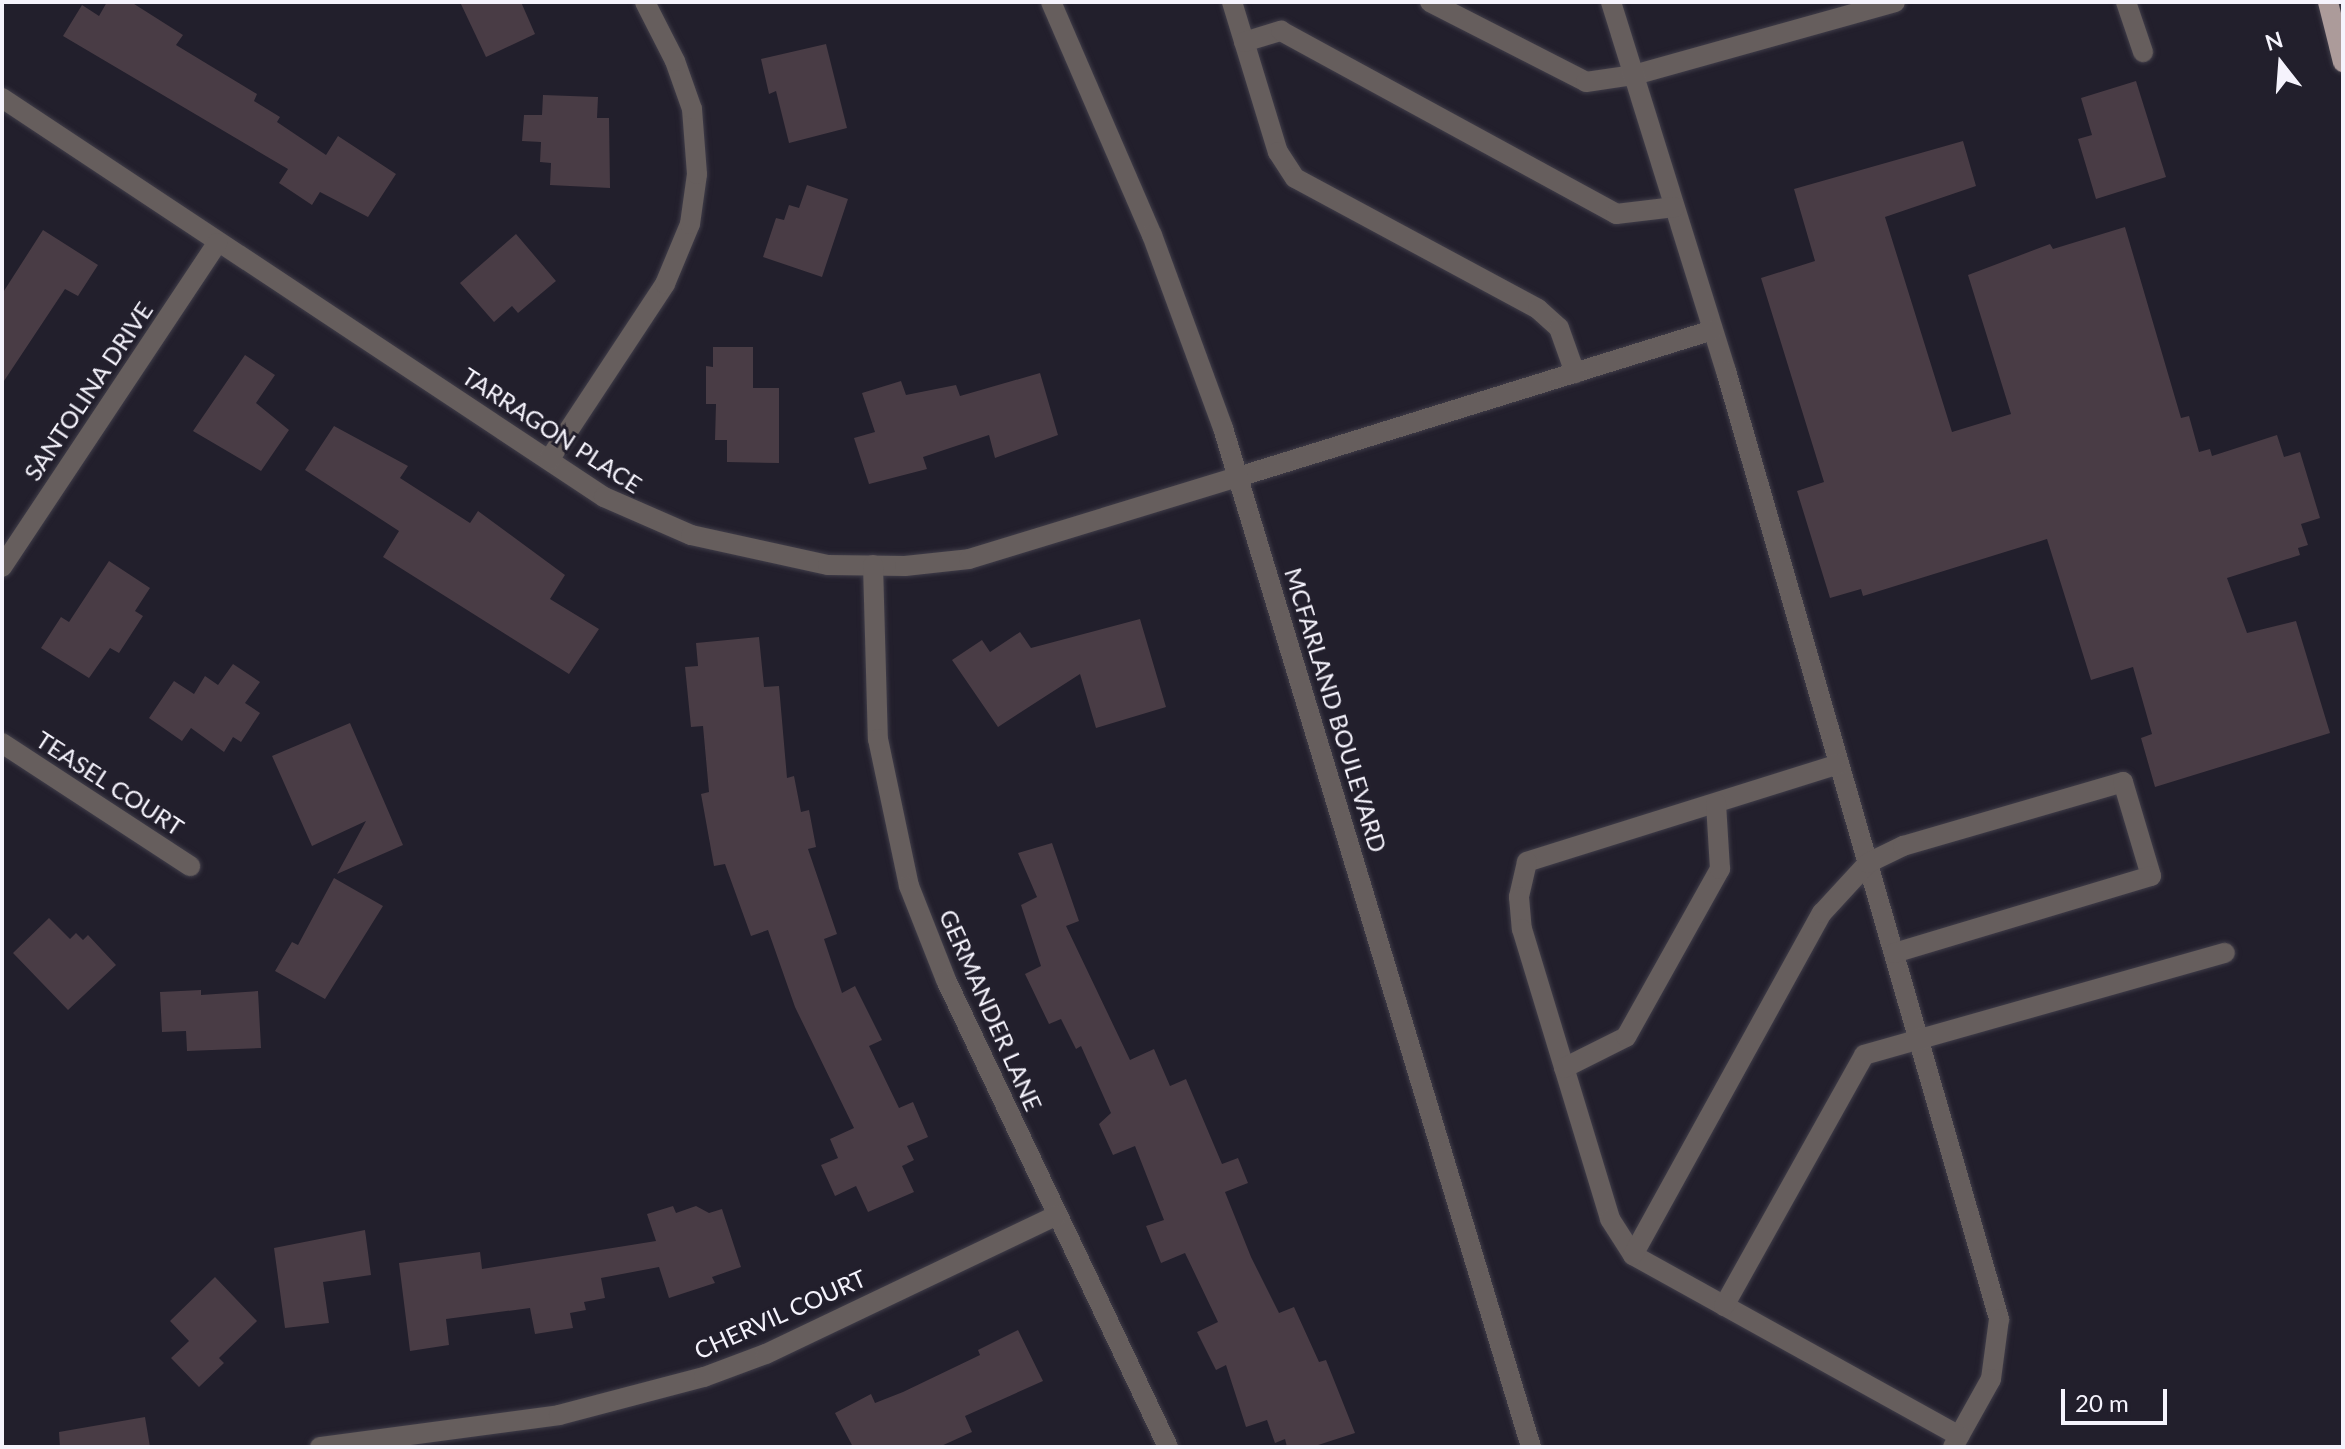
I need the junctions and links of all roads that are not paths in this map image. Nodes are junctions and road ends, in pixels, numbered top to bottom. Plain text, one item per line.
1 (645, 2) edge
2 (1051, 2) edge
3 (1232, 2) edge
4 (1430, 2) edge
5 (1611, 2) edge
6 (1895, 2) edge
7 (2126, 2) edge
8 (2328, 2) edge
9 (1244, 42) junction
10 (2143, 52) dead end
11 (2343, 62) edge
12 (1634, 75) junction
13 (2, 98) edge
14 (1675, 207) junction
15 (217, 243) junction
16 (1713, 330) junction
17 (1575, 373) junction
18 (549, 460) junction
19 (1238, 477) junction
20 (873, 565) junction
21 (2, 567) edge
22 (2, 743) edge
23 (1839, 764) junction
24 (1716, 803) junction
25 (1868, 863) junction
26 (190, 866) dead end
27 (1894, 953) junction
28 (2225, 953) dead end
29 (1920, 1043) junction
30 (1564, 1068) junction
31 (1057, 1215) junction
32 (1633, 1255) junction
33 (1724, 1306) junction
34 (1956, 1442) edge
35 (320, 1447) edge
36 (1168, 1447) edge
37 (1531, 1447) edge

1 - 18 street
2 - 19 street, MCFARLAND BOULEVARD
3 - 9 street
4 - 12 street
5 - 12 street
6 - 12 street
7 - 10 street
8 - 11 main road
9 - 14 street
9 - 17 street
12 - 14 street
13 - 15 street, TARRAGON PLACE
14 - 16 street
15 - 18 street, TARRAGON PLACE
15 - 21 street, SANTOLINA DRIVE
16 - 17 street, TARRAGON PLACE
16 - 23 street
17 - 19 street, TARRAGON PLACE
18 - 20 street, TARRAGON PLACE
19 - 20 street, TARRAGON PLACE
19 - 37 street, MCFARLAND BOULEVARD
20 - 31 street, GERMANDER LANE
22 - 26 street, TEASEL COURT
23 - 24 street
23 - 25 street
24 - 30 street
24 - 30 street
25 - 27 street
25 - 27 street
25 - 32 street
27 - 29 street
28 - 29 street
29 - 33 street
29 - 34 street
30 - 32 street
31 - 35 street, CHERVIL COURT
31 - 36 street, GERMANDER LANE
32 - 33 street
33 - 34 street

